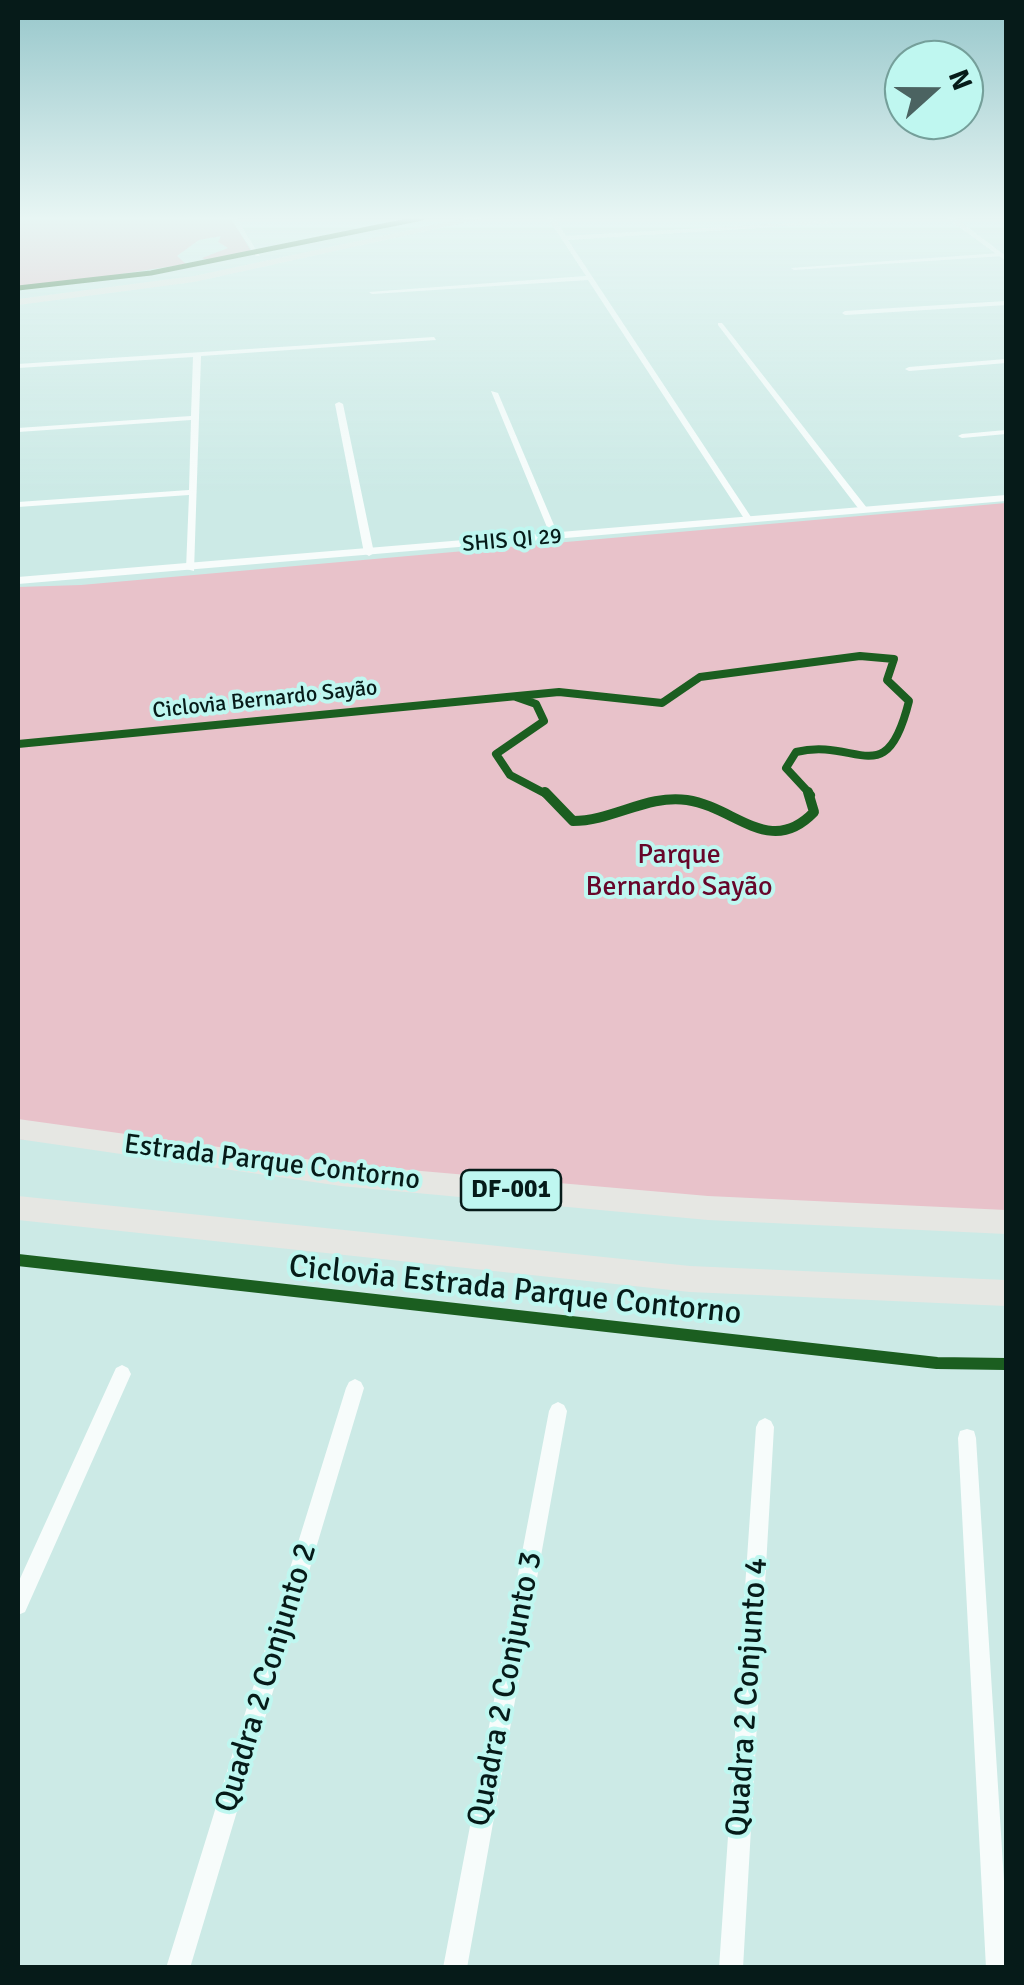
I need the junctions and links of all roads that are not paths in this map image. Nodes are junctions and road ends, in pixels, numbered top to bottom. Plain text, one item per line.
1 (612, 311) edge
2 (883, 311) edge
3 (845, 313) dead end
4 (720, 324) dead end
5 (434, 339) dead end
6 (196, 354) junction
7 (1006, 361) edge
8 (18, 366) edge
9 (908, 369) dead end
10 (494, 393) dead end
11 (340, 404) dead end
12 (193, 418) junction
13 (18, 430) edge
14 (1006, 432) edge
15 (962, 436) dead end
16 (192, 492) junction
17 (1006, 498) edge
18 (18, 505) edge
19 (864, 510) junction
20 (750, 520) junction
21 (555, 537) junction
22 (369, 553) junction
23 (191, 569) junction
24 (18, 580) edge
25 (18, 1129) edge
26 (21, 1214) edge
27 (1006, 1222) edge
28 (1006, 1293) edge
29 (122, 1374) dead end
30 (355, 1388) dead end
31 (558, 1411) dead end
32 (765, 1427) dead end
33 (968, 1438) dead end
34 (18, 1605) edge
35 (178, 1968) edge
36 (455, 1968) edge
37 (731, 1968) edge
38 (998, 1968) edge

1 - 20 street
2 - 3 street
4 - 19 street
5 - 6 street
6 - 8 street
6 - 12 street
7 - 9 street
10 - 21 street
11 - 22 street
12 - 13 street
12 - 16 street
14 - 15 street
16 - 18 street
16 - 23 street
17 - 19 street, SHIS QI 29
19 - 20 street, SHIS QI 29
20 - 21 street, SHIS QI 29
21 - 22 street, SHIS QI 29
22 - 23 street, SHIS QI 29
23 - 24 street, SHIS QI 29
25 - 27 main road, Estrada Parque Contorno / DF-001
26 - 28 main road
29 - 34 street
30 - 35 street, Quadra 2 Conjunto 2
31 - 36 street, Quadra 2 Conjunto 3
32 - 37 street, Quadra 2 Conjunto 4
33 - 38 street

